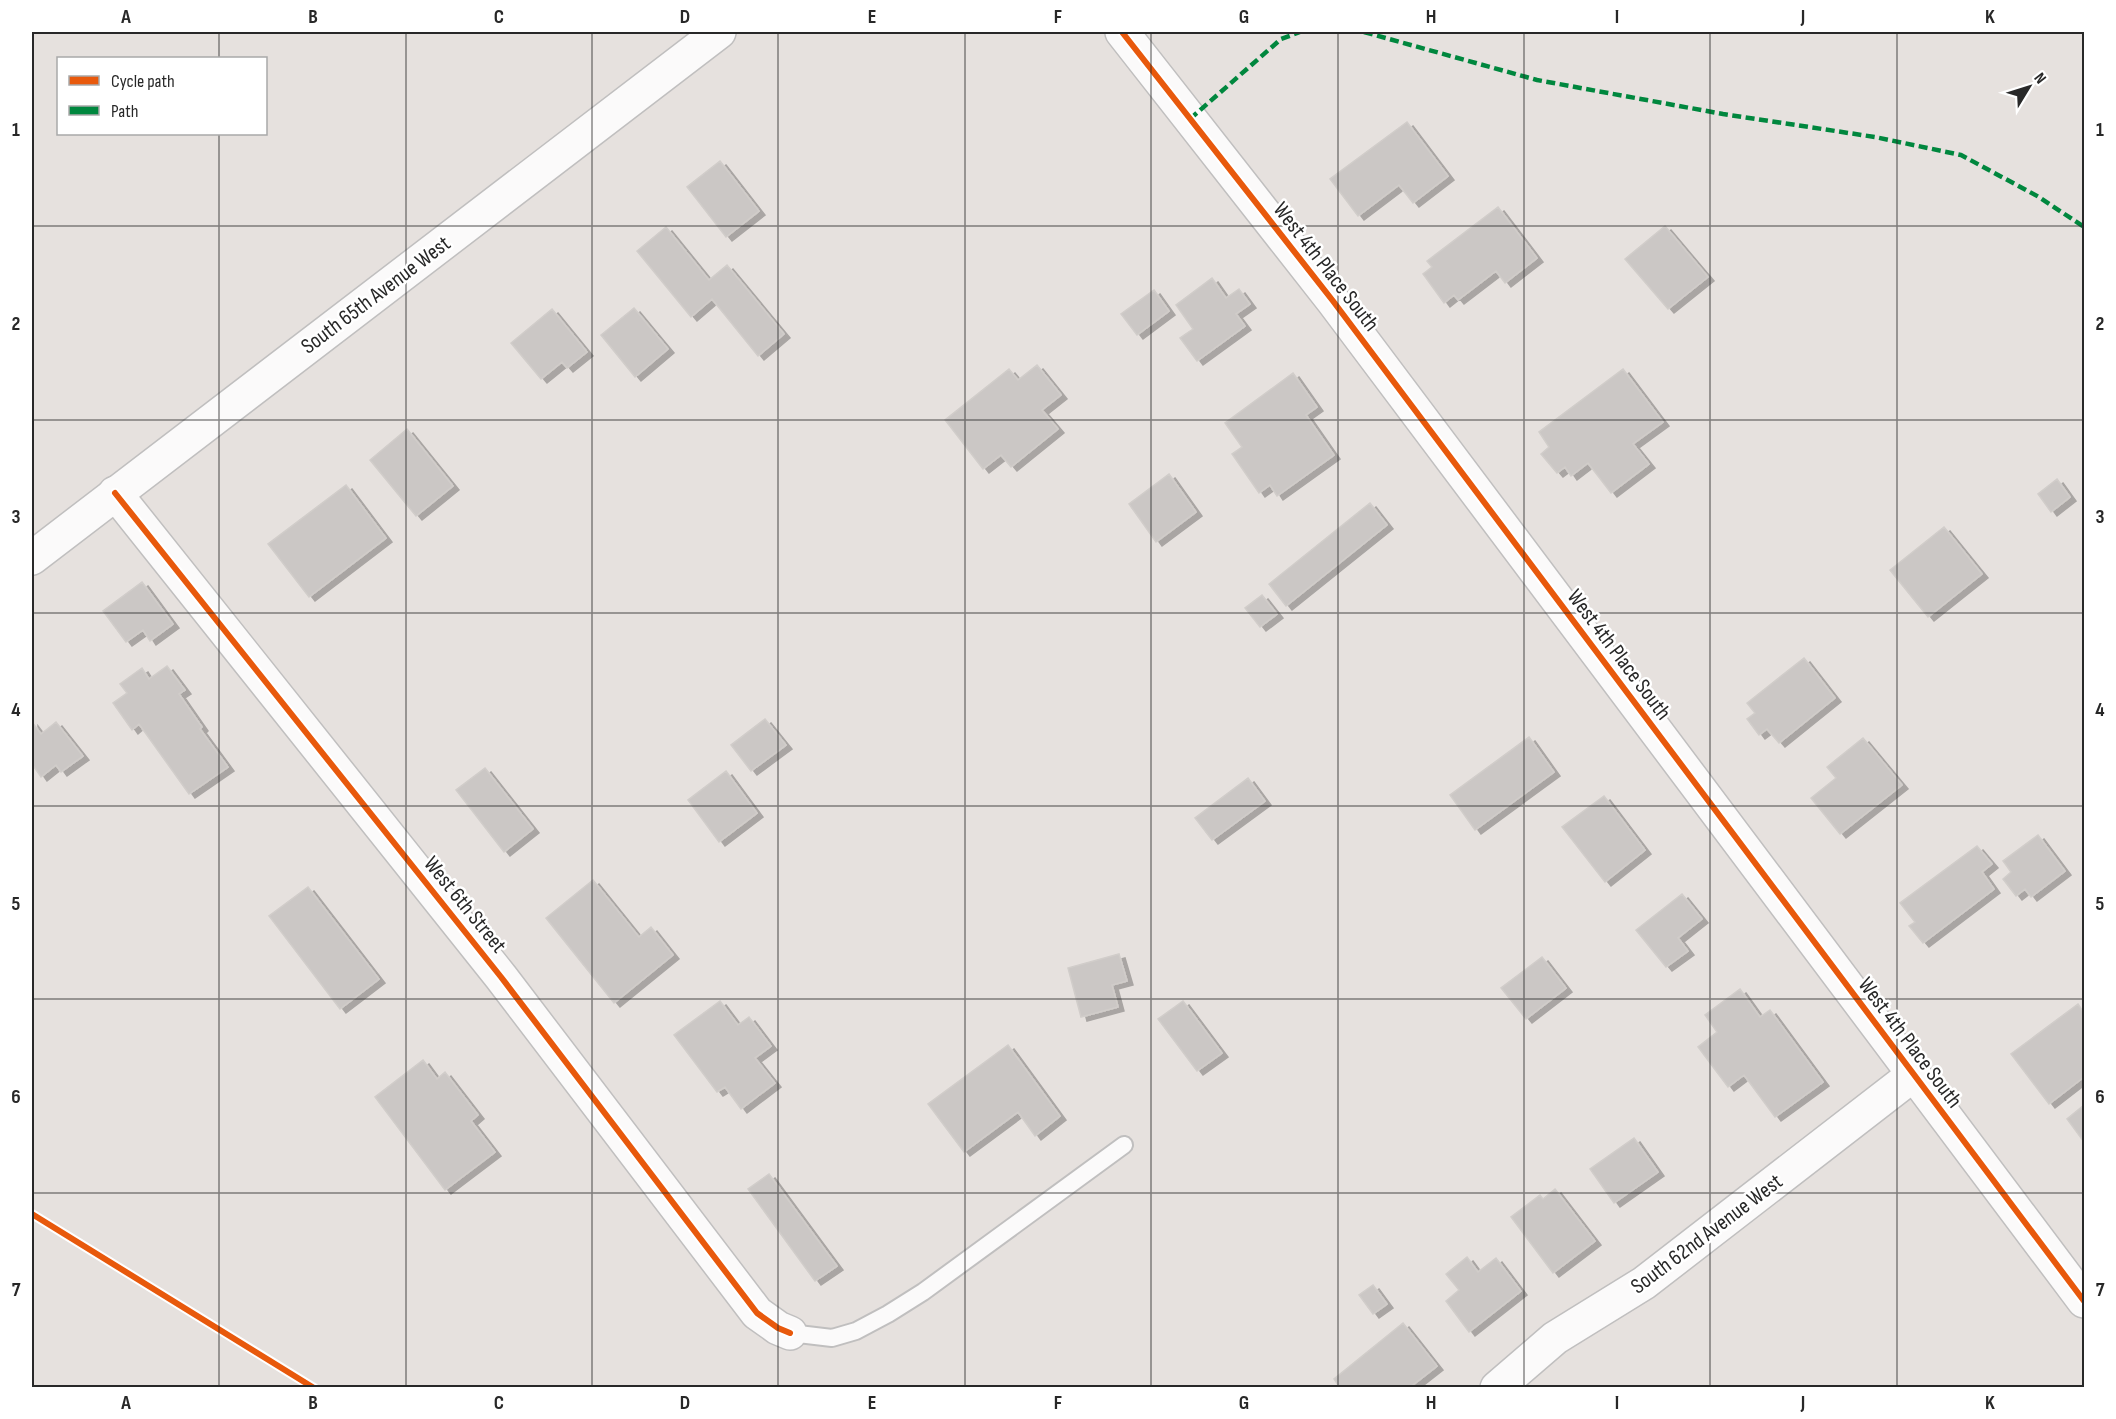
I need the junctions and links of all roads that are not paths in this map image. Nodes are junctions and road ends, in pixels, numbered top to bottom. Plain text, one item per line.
1 (719, 32) edge
2 (1122, 32) edge
3 (115, 493) junction
4 (32, 558) edge
5 (1913, 1075) junction
6 (1124, 1144) dead end
7 (2085, 1301) edge
8 (790, 1333) joint
9 (1497, 1388) edge

1 - 3 street, South 65th Avenue West
2 - 5 street, West 4th Place South
3 - 4 street, South 65th Avenue West
3 - 8 street, West 6th Street
5 - 7 street, West 4th Place South
5 - 9 street, South 62nd Avenue West
6 - 8 lane

